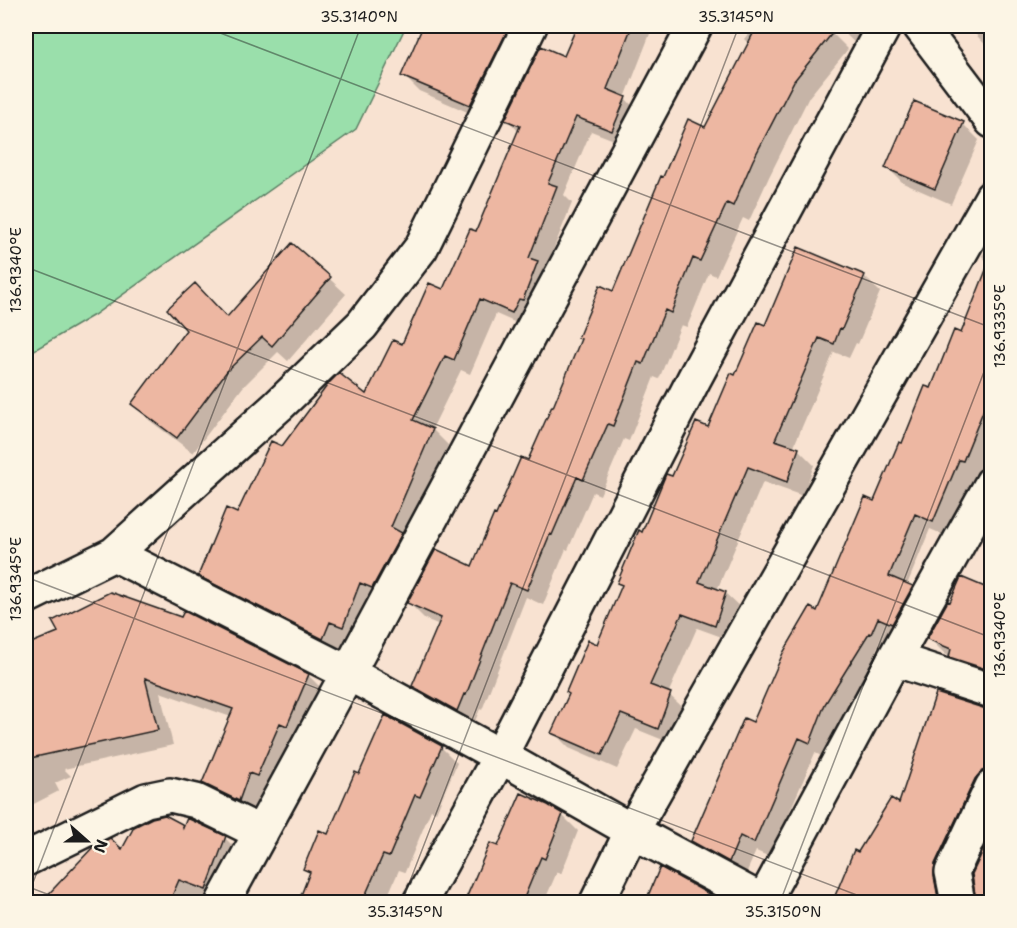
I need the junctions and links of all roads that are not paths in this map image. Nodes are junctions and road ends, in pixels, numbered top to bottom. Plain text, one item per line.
1 (530, 26) edge
2 (695, 26) edge
3 (884, 26) edge
4 (920, 26) edge
5 (992, 121) edge
6 (992, 197) edge
7 (992, 483) edge
8 (114, 554) junction
9 (26, 597) edge
10 (894, 659) junction
11 (348, 673) junction
12 (992, 692) edge
13 (500, 756) junction
14 (992, 787) edge
15 (632, 831) junction
16 (261, 833) junction
17 (26, 860) edge
18 (763, 902) edge
19 (223, 903) edge
20 (420, 903) edge
21 (597, 903) edge
22 (958, 903) edge

1 - 8 street
2 - 11 street
3 - 13 street
4 - 5 street
6 - 15 street
7 - 10 street
8 - 9 street
8 - 11 street
10 - 12 street
10 - 18 street
11 - 13 street
11 - 16 street
13 - 15 street
13 - 20 street
14 - 22 street
15 - 18 street
15 - 21 street
16 - 17 street
16 - 19 street

